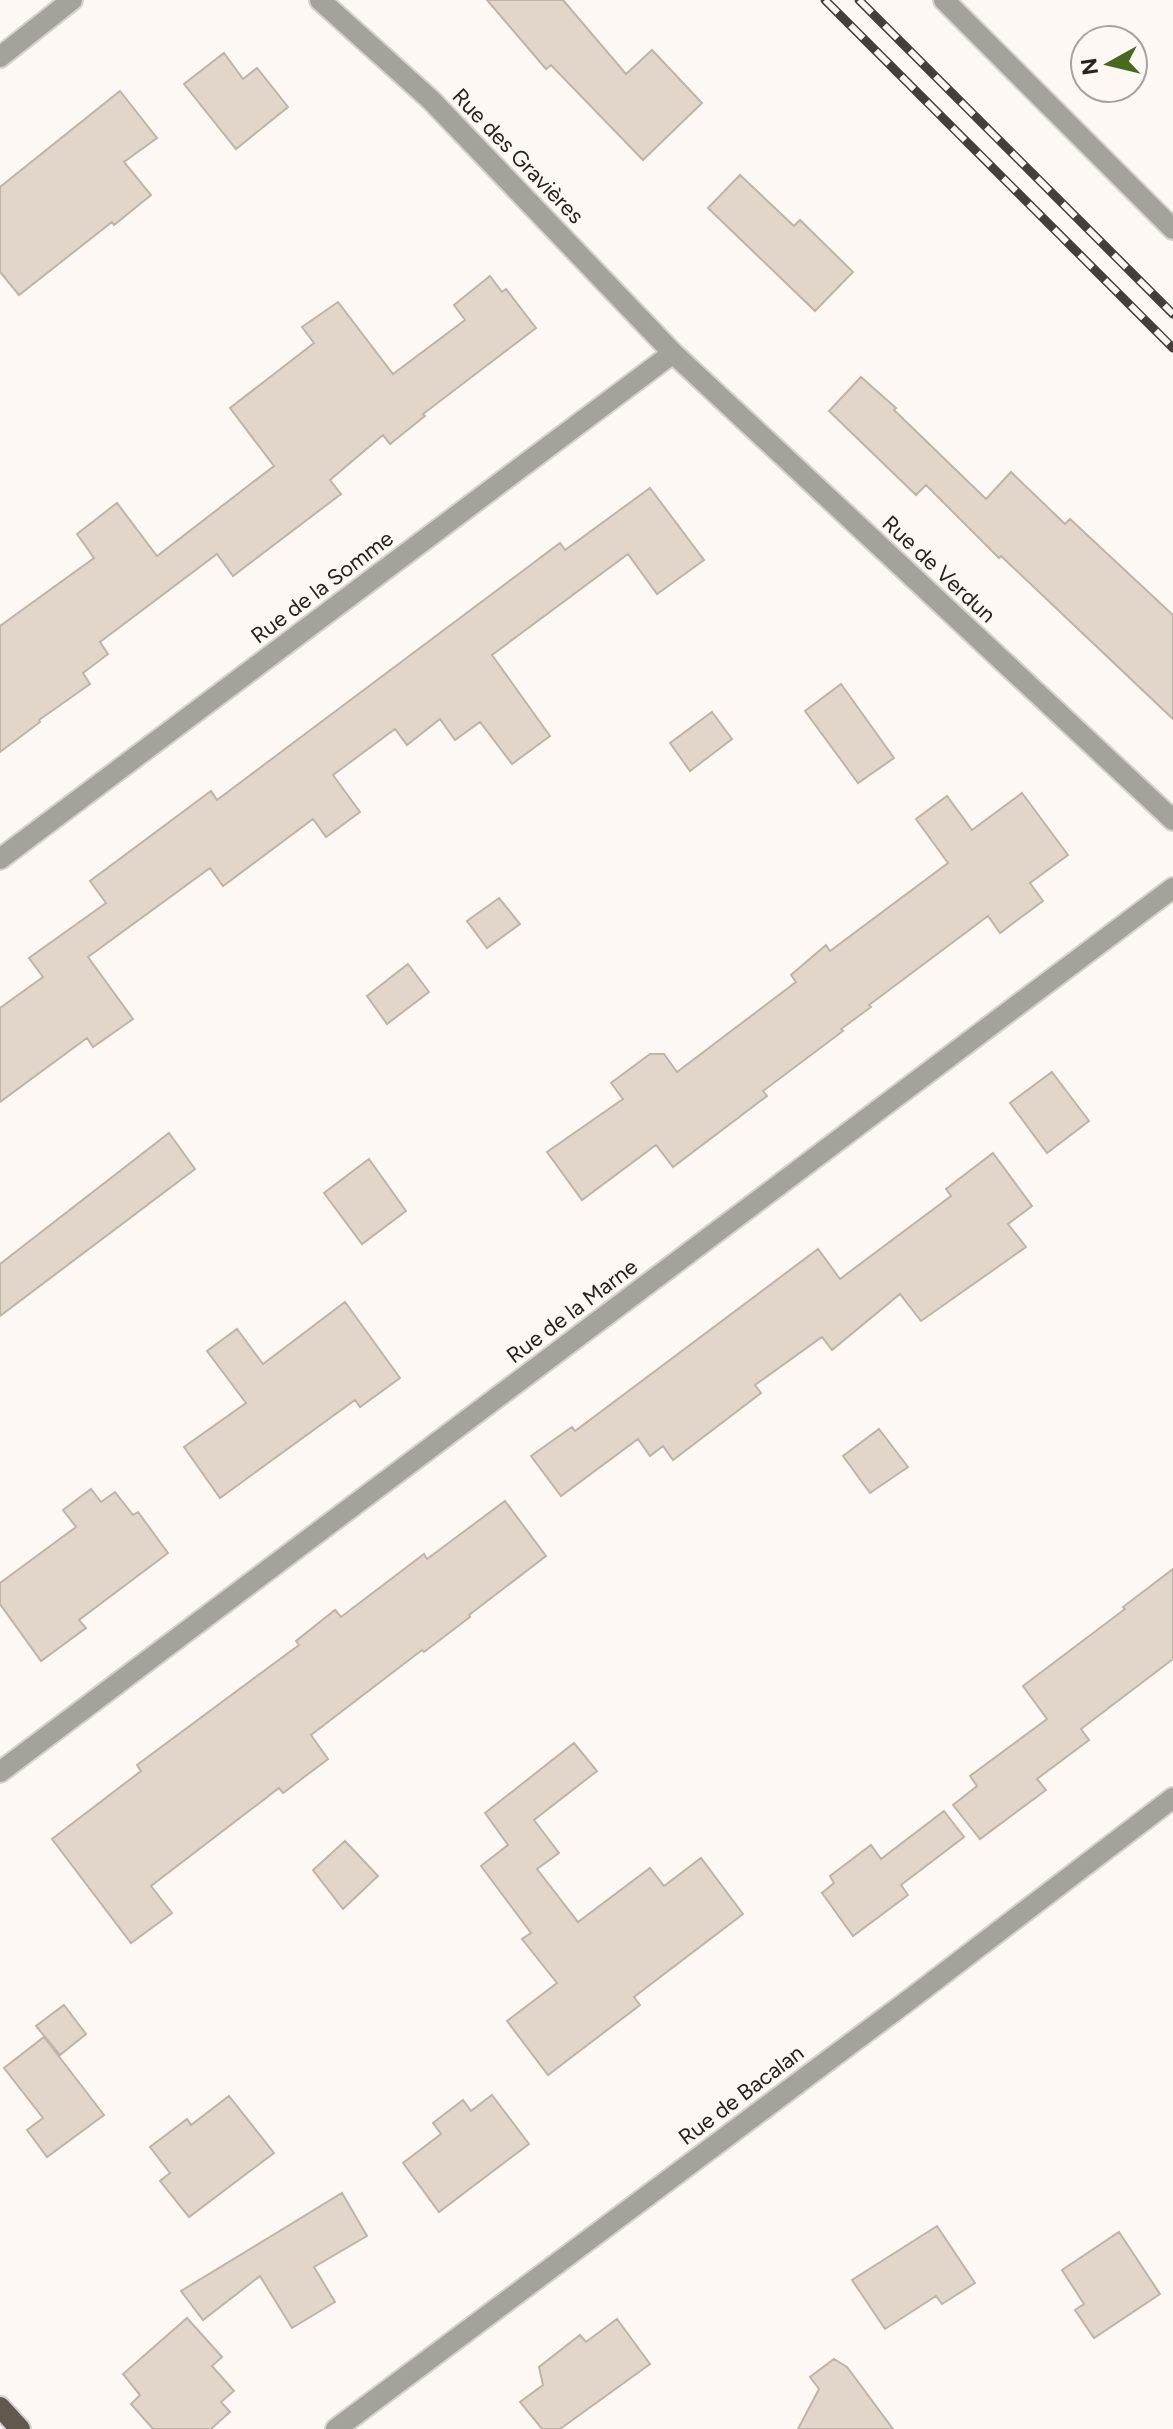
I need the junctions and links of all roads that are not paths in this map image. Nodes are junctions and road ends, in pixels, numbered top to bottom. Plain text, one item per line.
1 (72, 0) edge
2 (320, 0) edge
3 (944, 0) edge
4 (0, 57) edge
5 (1173, 229) edge
6 (673, 353) junction
7 (1173, 820) edge
8 (0, 859) edge
9 (1173, 888) edge
10 (0, 1772) edge
11 (1173, 1798) edge
12 (0, 2407) edge
13 (20, 2429) edge
14 (336, 2429) edge

1 - 4 street
2 - 6 street, Rue des Gravières
3 - 5 street
6 - 7 street, Rue de Verdun
6 - 8 street, Rue de la Somme
9 - 10 street, Rue de la Marne
11 - 14 street, Rue de Bacalan
12 - 13 main road

